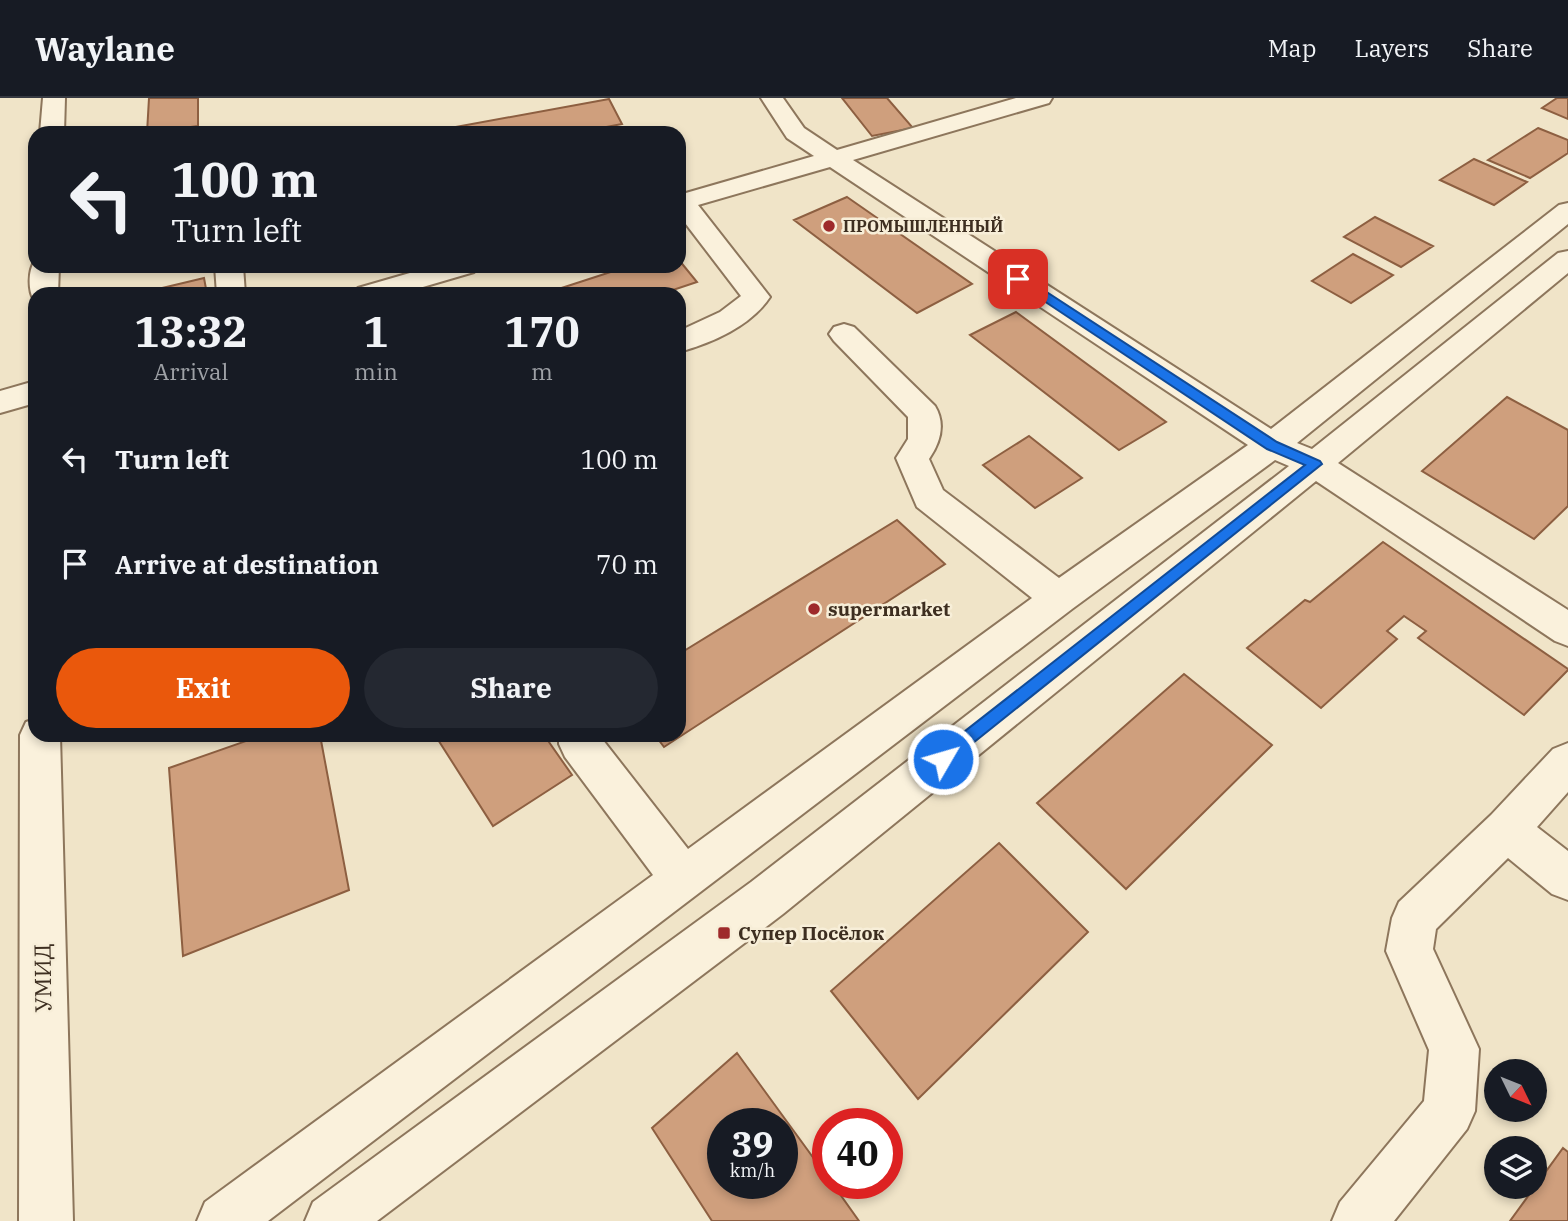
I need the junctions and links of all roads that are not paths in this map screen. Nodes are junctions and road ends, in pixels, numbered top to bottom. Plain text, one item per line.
1 (54, 98) edge
2 (772, 98) edge
3 (1041, 98) edge
4 (52, 126) edge
5 (834, 158) junction
6 (686, 202) edge
7 (686, 209) edge
8 (1568, 211) edge
9 (1568, 259) edge
10 (440, 273) edge
11 (392, 287) edge
12 (844, 334) dead end
13 (686, 339) edge
14 (28, 393) edge
15 (0, 402) edge
16 (1272, 445) junction
17 (1315, 464) junction
18 (1059, 598) junction
19 (1568, 630) edge
20 (40, 742) edge
21 (579, 742) edge
22 (1568, 762) edge
23 (1506, 830) junction
24 (683, 878) junction
25 (1568, 878) edge
26 (46, 1221) edge
27 (224, 1221) edge
28 (332, 1221) edge
29 (1359, 1221) edge

1 - 4 street
2 - 5 street
3 - 5 street
5 - 6 street
5 - 16 street
7 - 13 street
8 - 16 street
9 - 17 street
10 - 11 street
12 - 18 street
14 - 15 street
16 - 17 street
16 - 18 street
17 - 19 street
17 - 28 street
18 - 24 street
20 - 26 street, УМИД
21 - 24 street
22 - 23 street
23 - 25 street
23 - 29 street
24 - 27 street

